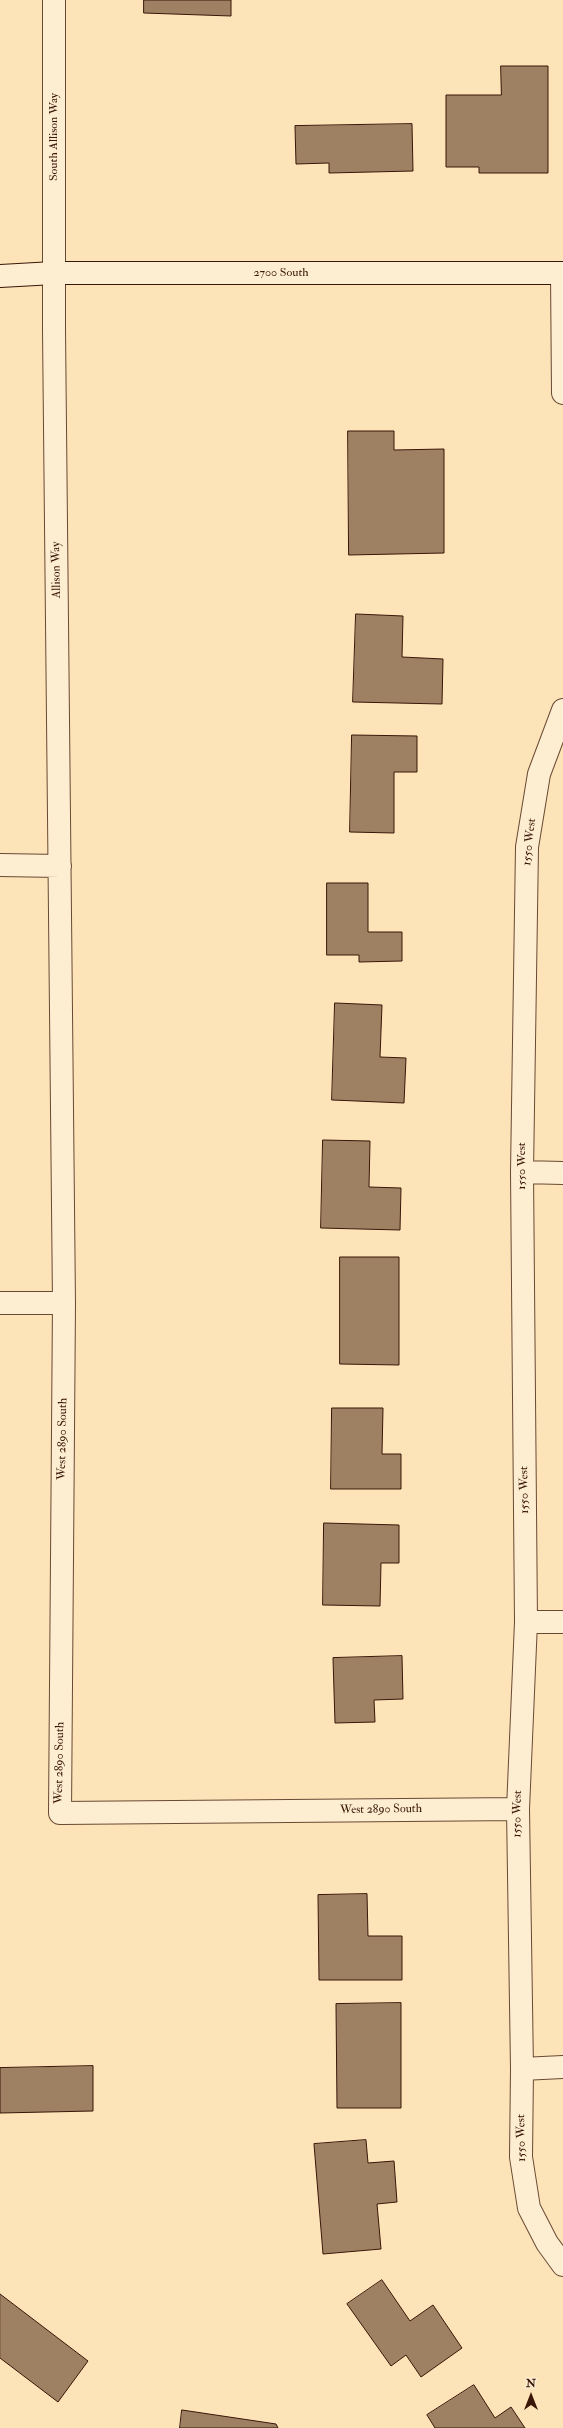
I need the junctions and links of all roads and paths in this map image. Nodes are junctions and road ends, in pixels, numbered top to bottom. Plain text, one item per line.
1 (54, 0) edge
2 (54, 273) junction
3 (562, 273) edge
4 (0, 276) edge
5 (563, 393) edge
6 (563, 710) edge
7 (0, 865) edge
8 (60, 866) junction
9 (522, 1172) junction
10 (563, 1173) edge
11 (64, 1302) junction
12 (0, 1303) edge
13 (526, 1622) junction
14 (563, 1622) edge
15 (518, 1809) junction
16 (563, 2067) edge
17 (522, 2068) junction
18 (563, 2265) edge

1 - 2 street, South Allison Way
2 - 3 street, 2700 South
2 - 4 street, 2700 South
2 - 8 street, Allison Way
3 - 5 street
6 - 9 street, 1550 West
7 - 8 street
8 - 11 street, Allison Way
9 - 10 street
9 - 13 street, 1550 West
11 - 12 street
11 - 15 street, West 2890 South
13 - 14 street
13 - 15 street, 1550 West
15 - 17 street, 1550 West
16 - 17 street
17 - 18 street, 1550 West

